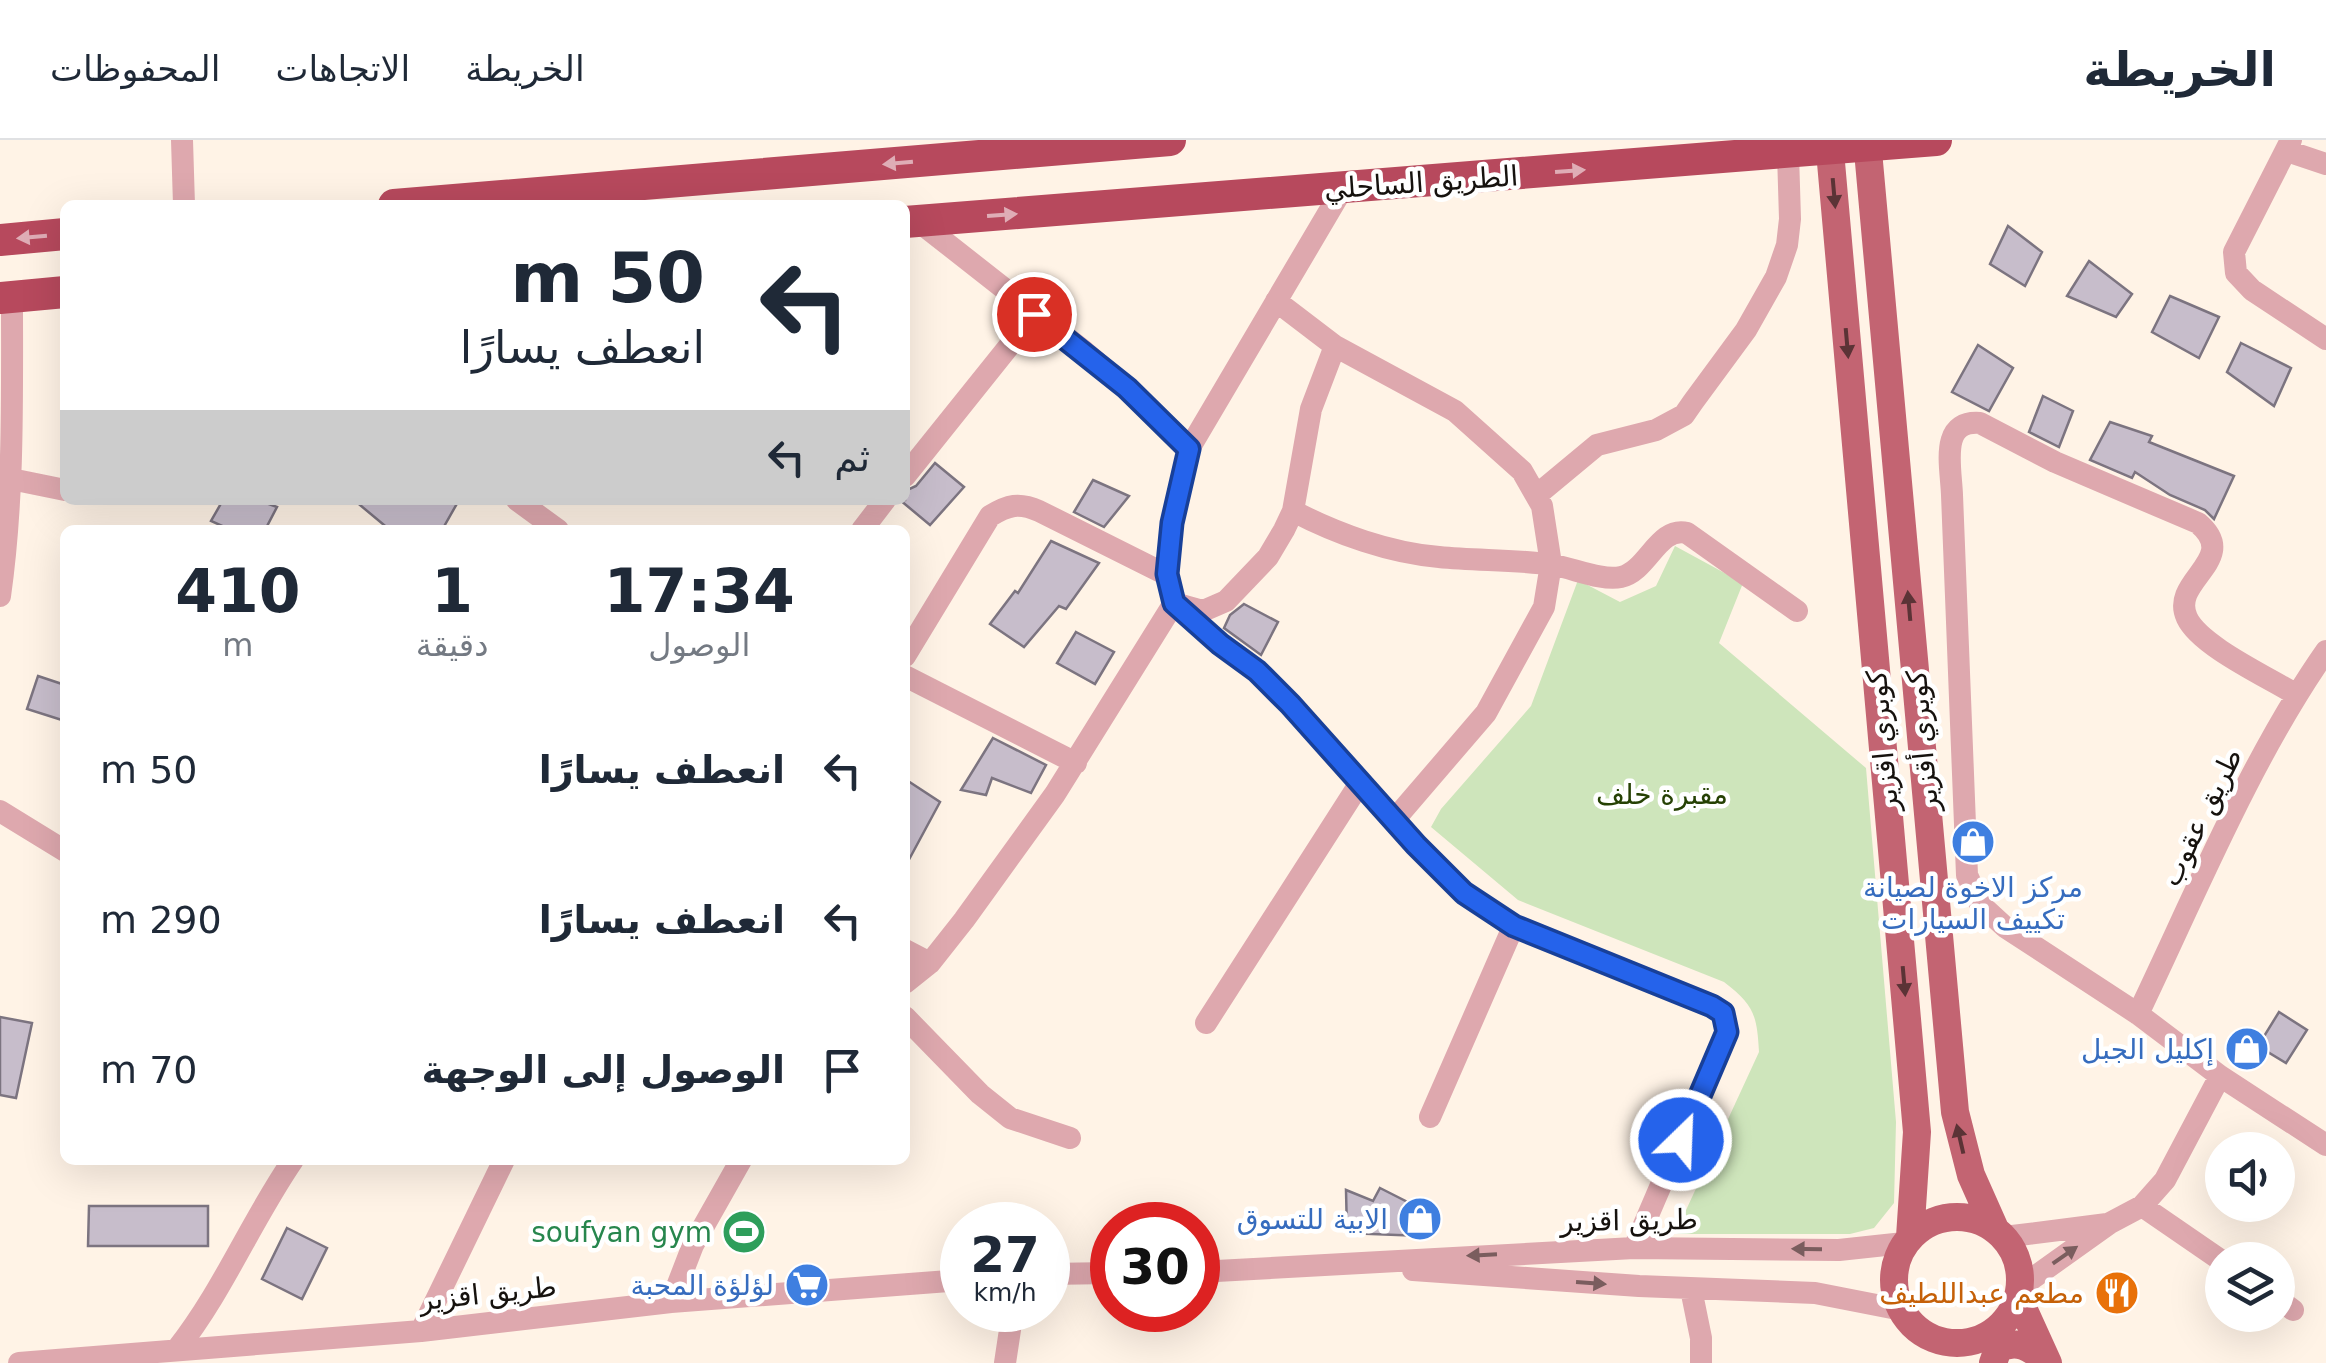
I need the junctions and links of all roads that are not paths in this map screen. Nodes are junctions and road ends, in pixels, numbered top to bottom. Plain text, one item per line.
1 (182, 140) edge
2 (1170, 140) edge
3 (1829, 140) edge
4 (1867, 140) edge
5 (1936, 140) edge
6 (2289, 145) edge
7 (1788, 154) junction
8 (2326, 164) edge
9 (1343, 188) junction
10 (184, 200) edge
11 (454, 200) edge
12 (911, 222) edge
13 (60, 234) edge
14 (0, 240) edge
15 (60, 293) edge
16 (6, 298) edge
17 (1276, 301) junction
18 (1034, 314) junction
19 (2326, 338) edge
20 (1335, 346) junction
21 (1189, 449) junction
22 (910, 470) edge
23 (11, 479) junction
24 (60, 489) edge
25 (1538, 494) junction
26 (524, 505) edge
27 (881, 505) edge
28 (1293, 511) junction
29 (551, 525) edge
30 (866, 525) edge
31 (1551, 564) junction
32 (1167, 574) junction
33 (0, 596) edge
34 (1174, 603) junction
35 (1797, 611) dead end
36 (910, 648) edge
37 (2326, 651) edge
38 (910, 679) edge
39 (2295, 694) junction
40 (1076, 762) junction
41 (1360, 784) junction
42 (0, 811) edge
43 (1395, 819) junction
44 (60, 848) edge
45 (1514, 926) junction
46 (910, 953) edge
47 (930, 963) junction
48 (910, 979) edge
49 (2138, 1014) junction
50 (910, 1022) edge
51 (1206, 1023) dead end
52 (2220, 1076) junction
53 (1430, 1117) dead end
54 (1070, 1138) dead end
55 (2326, 1146) edge
56 (290, 1165) edge
57 (502, 1165) edge
58 (738, 1165) edge
59 (2142, 1206) junction
60 (2110, 1223) junction
61 (2000, 1233) junction
62 (1907, 1240) junction
63 (1634, 1248) junction
64 (2205, 1249) edge
65 (1354, 1264) junction
66 (1220, 1271) edge
67 (940, 1282) edge
68 (1690, 1289) junction
69 (2019, 1292) junction
70 (672, 1302) junction
71 (1902, 1310) junction
72 (421, 1331) junction
73 (1010, 1332) edge
74 (1934, 1338) junction
75 (177, 1349) junction
76 (2047, 1362) edge
77 (19, 1363) edge
78 (1005, 1363) edge
79 (1701, 1363) edge
80 (1971, 1363) edge
81 (1993, 1363) edge

1 - 10 street
2 -> 11 highway
3 -> 62 main road, كوبري اقزير
61 -> 4 main road, كويري أقزير
5 - 7 highway, الطريق الساحلي
6 - 8 street
6 - 19 street
9 -> 7 highway, الطريق الساحلي
7 - 25 street
12 -> 9 highway, الطريق الساحلي
9 - 17 street
12 - 18 street
13 -> 14 highway
15 - 16 highway
16 - 23 street
17 - 20 street
17 - 21 street
18 - 21 street
18 - 22 street
20 - 25 street
20 - 28 street
21 - 32 street
23 - 24 street
23 - 33 street
25 - 31 street
26 - 29 street
27 - 30 street
28 - 31 street
28 - 34 street
31 - 35 street
31 - 43 street
32 - 34 street
32 - 36 street
34 - 40 street
34 - 41 street
37 - 39 street, طريق عقوب
38 - 40 street
39 - 49 street, طريق عقوب
39 - 49 street
40 - 47 street
41 - 43 street
41 - 51 street
42 - 44 street
43 - 45 street
45 - 53 street
45 - 63 street
46 - 47 street
47 - 48 street
49 - 52 street
50 - 54 street
52 - 55 street
52 - 59 street
56 - 75 street
57 - 72 street
58 - 70 street
59 - 60 street
59 - 64 street
60 - 61 street
69 -> 60 street
61 - 62 main road
61 - 69 main road
62 -> 63 street, طريق اقزير
62 - 71 main road
63 -> 65 street, طريق اقزير
65 - 66 street, طريق اقزير
65 -> 68 street, طريق اقزير
67 - 70 street, طريق اقزير
68 - 71 street, طريق اقزير
68 - 79 street
69 - 74 main road
69 - 76 main road
70 - 72 street, طريق اقزير
71 - 74 main road
72 - 75 street, طريق اقزير
73 - 78 street
74 - 80 main road
75 - 77 street, طريق اقزير
76 - 81 main road

